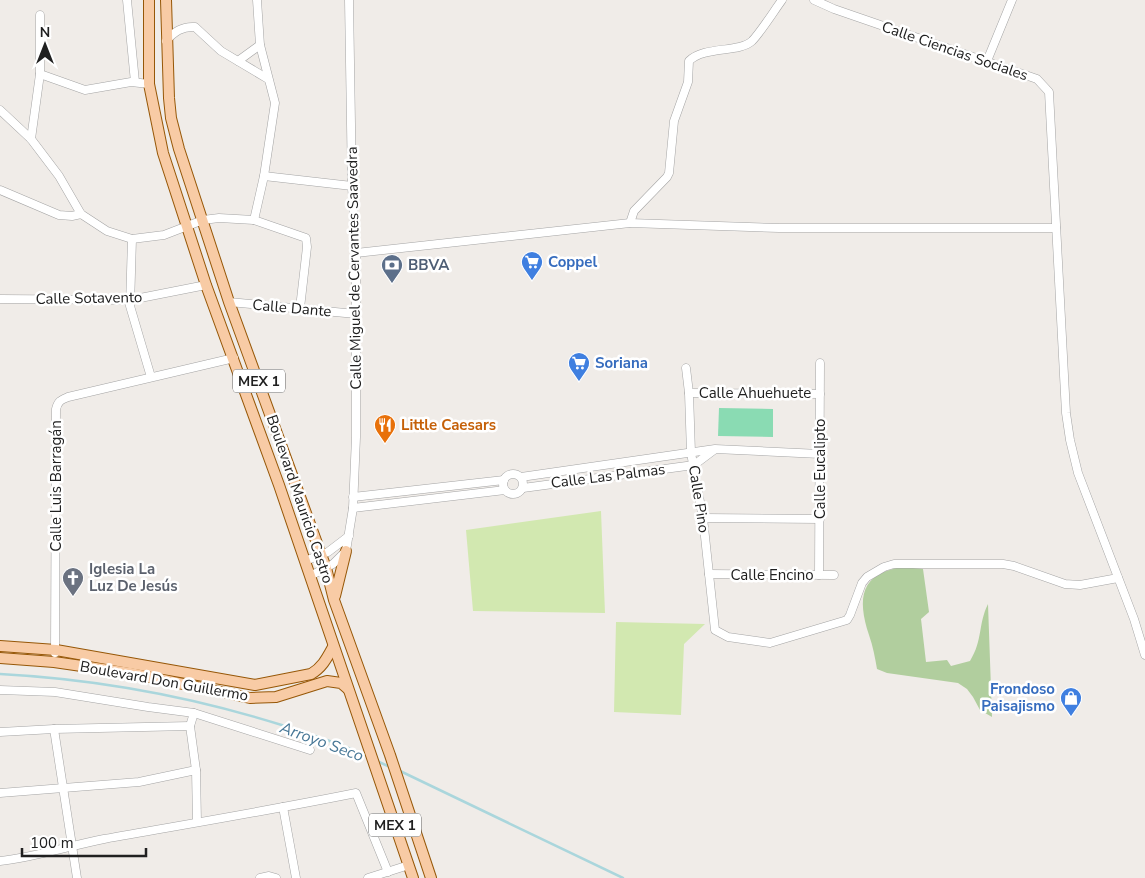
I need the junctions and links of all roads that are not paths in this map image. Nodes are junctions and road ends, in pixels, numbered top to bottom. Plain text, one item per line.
1 (127, 0) edge
2 (149, 0) edge
3 (166, 0) edge
4 (257, 0) edge
5 (349, 0) edge
6 (782, 0) edge
7 (814, 0) edge
8 (1012, 0) edge
9 (40, 15) dead end
10 (166, 41) junction
11 (260, 45) junction
12 (238, 61) junction
13 (987, 61) junction
14 (40, 74) junction
15 (268, 79) junction
16 (135, 82) junction
17 (149, 84) junction
18 (0, 110) edge
19 (31, 139) junction
20 (264, 176) junction
21 (352, 186) junction
22 (0, 190) edge
23 (81, 214) junction
24 (203, 220) junction
25 (254, 220) junction
26 (630, 223) junction
27 (187, 226) junction
28 (1056, 228) junction
29 (132, 239) junction
30 (356, 253) junction
31 (206, 285) junction
32 (0, 299) edge
33 (130, 300) junction
34 (229, 302) junction
35 (300, 308) junction
36 (356, 314) junction
37 (234, 358) junction
38 (820, 363) dead end
39 (686, 368) dead end
40 (151, 377) junction
41 (689, 393) junction
42 (820, 394) junction
43 (715, 449) junction
44 (691, 453) junction
45 (820, 454) junction
46 (694, 465) junction
47 (521, 477) junction
48 (504, 480) junction
49 (523, 488) junction
50 (505, 490) junction
51 (353, 497) junction
52 (353, 508) junction
53 (703, 518) junction
54 (820, 519) junction
55 (349, 536) junction
56 (346, 552) junction
57 (321, 556) junction
58 (305, 561) junction
59 (326, 568) junction
60 (709, 574) junction
61 (819, 575) junction
62 (834, 575) dead end
63 (310, 576) junction
64 (1118, 578) junction
65 (334, 600) junction
66 (0, 646) edge
67 (333, 647) junction
68 (56, 650) junction
69 (1145, 655) edge
70 (0, 658) edge
71 (54, 662) junction
72 (0, 690) edge
73 (350, 694) junction
74 (194, 713) junction
75 (190, 726) junction
76 (54, 729) junction
77 (0, 732) edge
78 (310, 750) dead end
79 (196, 770) junction
80 (63, 789) junction
81 (0, 793) edge
82 (283, 808) junction
83 (197, 822) junction
84 (72, 845) junction
85 (0, 862) edge
86 (409, 865) junction
87 (388, 872) junction
88 (77, 878) edge
89 (260, 878) edge
90 (276, 878) edge
91 (296, 878) edge
92 (368, 878) edge
93 (413, 878) edge
94 (431, 878) edge

1 - 16 street
2 - 17 main road, Boulevard Mauricio Castro / MEX 1
3 - 10 main road, Boulevard Mauricio Castro / MEX 1
4 - 11 street
5 - 21 street, Calle Miguel de Cervantes Saavedra
6 - 26 street
7 - 13 street, Calle Ciencias Sociales
8 - 13 street
9 - 14 street
10 - 12 street
10 - 24 main road, Boulevard Mauricio Castro / MEX 1
11 - 12 street
11 - 15 street
12 - 15 street
13 - 28 street, Calle Ciencias Sociales
14 - 16 street
14 - 19 street
15 - 20 street
16 - 17 street
17 - 27 main road, Boulevard Mauricio Castro / MEX 1
18 - 19 street
19 - 23 street
20 - 21 street
20 - 25 street
21 - 30 street, Calle Miguel de Cervantes Saavedra
22 - 23 street
23 - 29 street
24 - 25 street
24 - 27 street
24 - 34 main road, Boulevard Mauricio Castro / MEX 1
25 - 35 street
26 - 28 street
26 - 30 street
27 - 29 street
27 - 31 main road, Boulevard Mauricio Castro / MEX 1
28 - 64 street, Calle Ciencias Sociales
29 - 33 street
30 - 36 street, Calle Miguel de Cervantes Saavedra
31 - 33 street, Calle Sotavento
31 - 37 main road, Boulevard Mauricio Castro / MEX 1
32 - 33 street, Calle Sotavento
33 - 40 street
34 - 35 street, Calle Dante
34 - 57 main road, Boulevard Mauricio Castro / MEX 1
35 - 36 street, Calle Dante
36 - 51 street, Calle Miguel de Cervantes Saavedra
37 - 40 street, Calle Luis Barragán
37 - 58 main road, Boulevard Mauricio Castro / MEX 1
38 - 42 street, Calle Eucalipto
39 - 41 street, Calle Pino
40 - 68 street, Calle Luis Barragán
41 - 42 street, Calle Ahuehuete
41 - 44 street, Calle Pino
42 - 45 street, Calle Eucalipto
43 - 44 street, Calle Las Palmas
43 - 45 street, Calle Las Palmas
43 - 46 street
44 - 46 street, Calle Pino
44 - 47 street, Calle Las Palmas
45 - 54 street, Calle Eucalipto
46 - 49 street, Calle Las Palmas
46 - 53 street, Calle Pino
47 - 48 street
47 - 49 street
48 - 50 street
48 - 51 street
49 - 50 street
50 - 52 street
51 - 52 street, Calle Miguel de Cervantes Saavedra
52 - 55 street, Calle Miguel de Cervantes Saavedra
53 - 54 street
53 - 60 street, Calle Pino
54 - 61 street, Calle Eucalipto
55 - 56 street, Calle Miguel de Cervantes Saavedra
55 - 57 street
56 - 59 street
56 - 65 main road
57 - 58 street
57 - 59 main road, Boulevard Mauricio Castro / MEX 1
58 - 63 main road, Boulevard Mauricio Castro / MEX 1
59 - 63 street
59 - 65 main road, Boulevard Mauricio Castro / MEX 1
60 - 61 street, Calle Encino
60 - 64 street, Calle Pino
61 - 62 street, Calle Encino
63 - 67 main road, Boulevard Mauricio Castro / MEX 1
64 - 69 street, Calle Ciencias Sociales
65 - 94 main road, Boulevard Mauricio Castro / MEX 1
66 - 68 main road, Boulevard Don Guillermo
67 - 68 main road, Boulevard Don Guillermo
67 - 73 main road, Boulevard Mauricio Castro / MEX 1
68 - 71 street, Calle Luis Barragán
70 - 71 main road, Boulevard Don Guillermo
71 - 73 main road, Boulevard Don Guillermo
72 - 74 street, Boulevard Don Guillermo
73 - 86 main road, Boulevard Mauricio Castro / MEX 1
74 - 75 street
74 - 78 street, Boulevard Don Guillermo
75 - 76 street
75 - 79 street
76 - 77 street
76 - 80 street
79 - 80 street
79 - 83 street
80 - 81 street
80 - 84 street
82 - 83 street
82 - 87 street
82 - 91 street
83 - 84 street
84 - 85 street
84 - 88 street
86 - 87 street
86 - 93 main road, Boulevard Mauricio Castro / MEX 1
87 - 92 street
89 - 90 street

